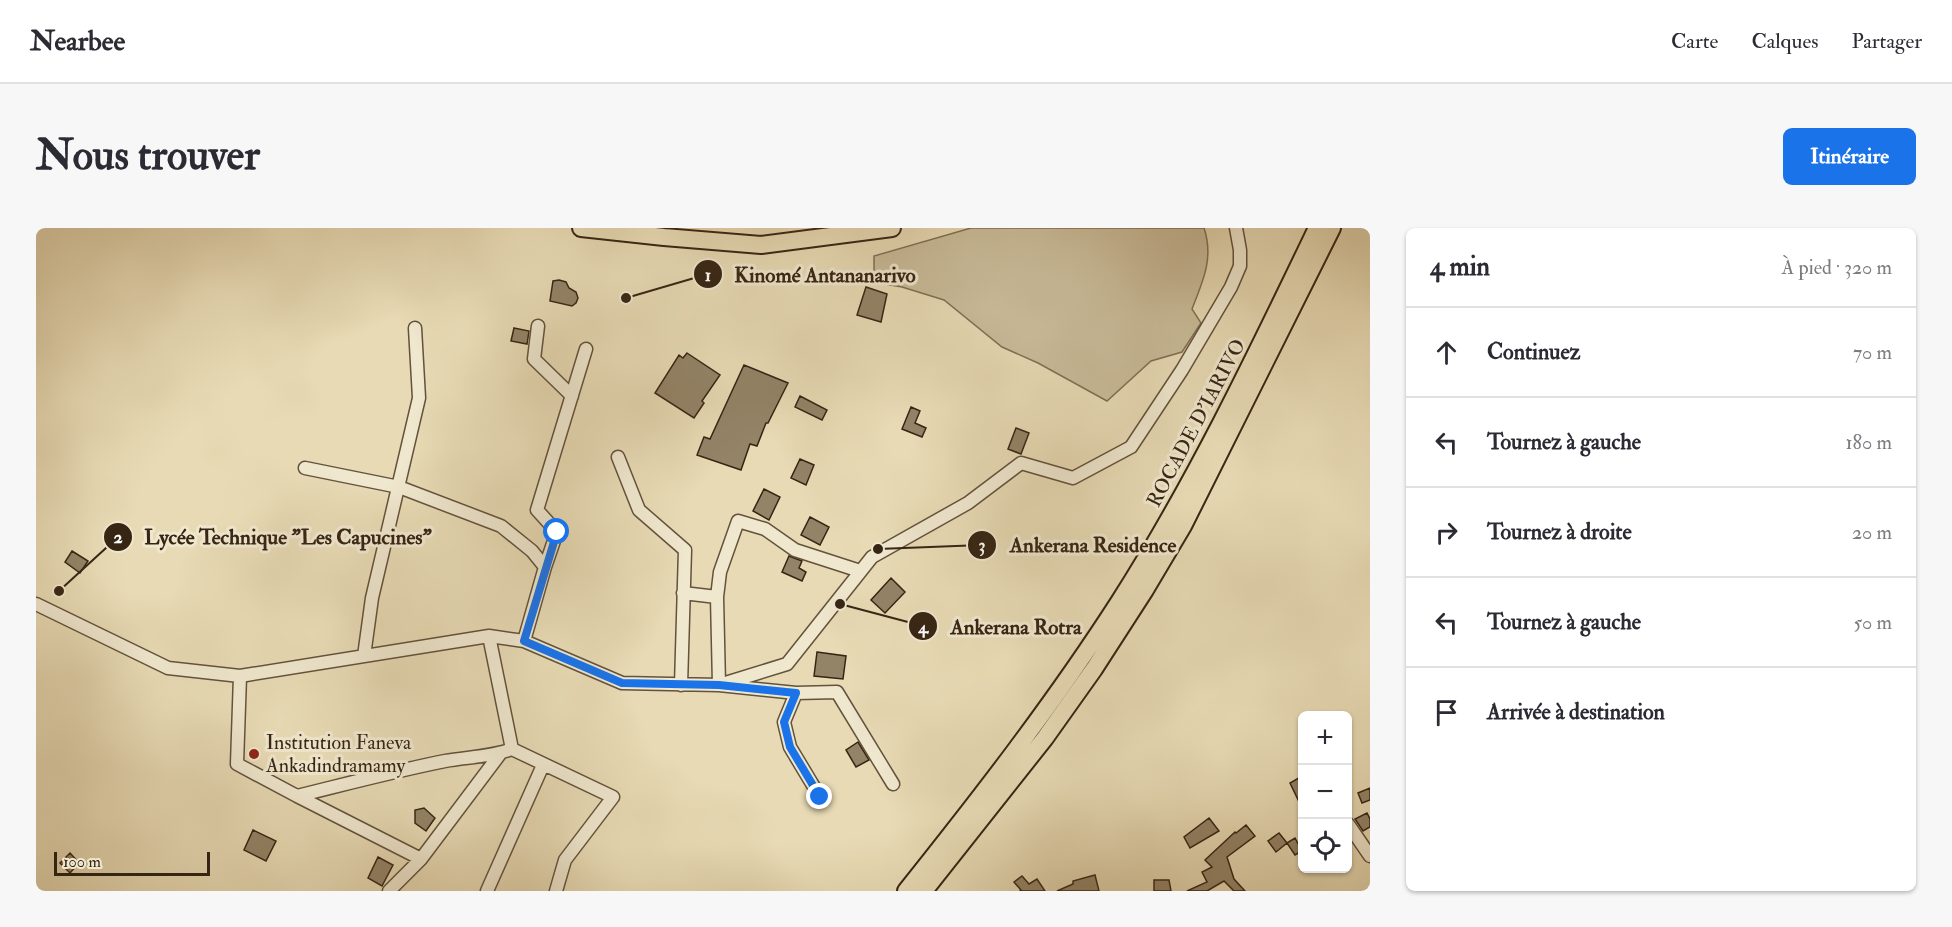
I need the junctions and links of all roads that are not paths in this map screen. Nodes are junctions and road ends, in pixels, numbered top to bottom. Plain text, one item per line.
1 (581, 228) edge
2 (892, 228) edge
3 (1236, 228) edge
4 (1317, 228) edge
5 (1332, 228) edge
6 (538, 326) dead end
7 (415, 328) dead end
8 (586, 349) dead end
9 (572, 396) junction
10 (618, 458) dead end
11 (305, 468) dead end
12 (399, 487) junction
13 (545, 567) junction
14 (860, 571) junction
15 (683, 592) junction
16 (717, 597) junction
17 (36, 604) edge
18 (489, 636) junction
19 (524, 641) junction
20 (364, 656) junction
21 (240, 676) junction
22 (681, 684) junction
23 (719, 685) junction
24 (796, 693) junction
25 (512, 749) junction
26 (500, 754) junction
27 (543, 765) junction
28 (893, 784) dead end
29 (297, 796) junction
30 (820, 797) dead end
31 (1352, 831) edge
32 (1370, 856) edge
33 (422, 859) junction
34 (389, 891) edge
35 (487, 891) edge
36 (556, 891) edge
37 (906, 891) edge
38 (924, 891) edge

1 - 2 main road
3 - 14 street
4 - 37 main road, ROCADE D'IARIVO
5 - 38 main road, ROCADE D'IARIVO
6 - 9 street
7 - 12 street
8 - 9 street
9 - 13 street
10 - 15 street
11 - 12 street
12 - 13 street
12 - 20 street
13 - 19 street
14 - 16 street
14 - 23 street
15 - 16 street
15 - 22 street
16 - 23 street
17 - 21 street
18 - 19 street
18 - 20 street
18 - 25 street
19 - 22 street
20 - 21 street
21 - 29 street
22 - 23 street
23 - 24 street
24 - 28 street
24 - 30 street
25 - 26 street
25 - 27 street
26 - 29 street
26 - 33 street
27 - 35 street
27 - 36 street
29 - 33 street
31 - 32 street
33 - 34 street

